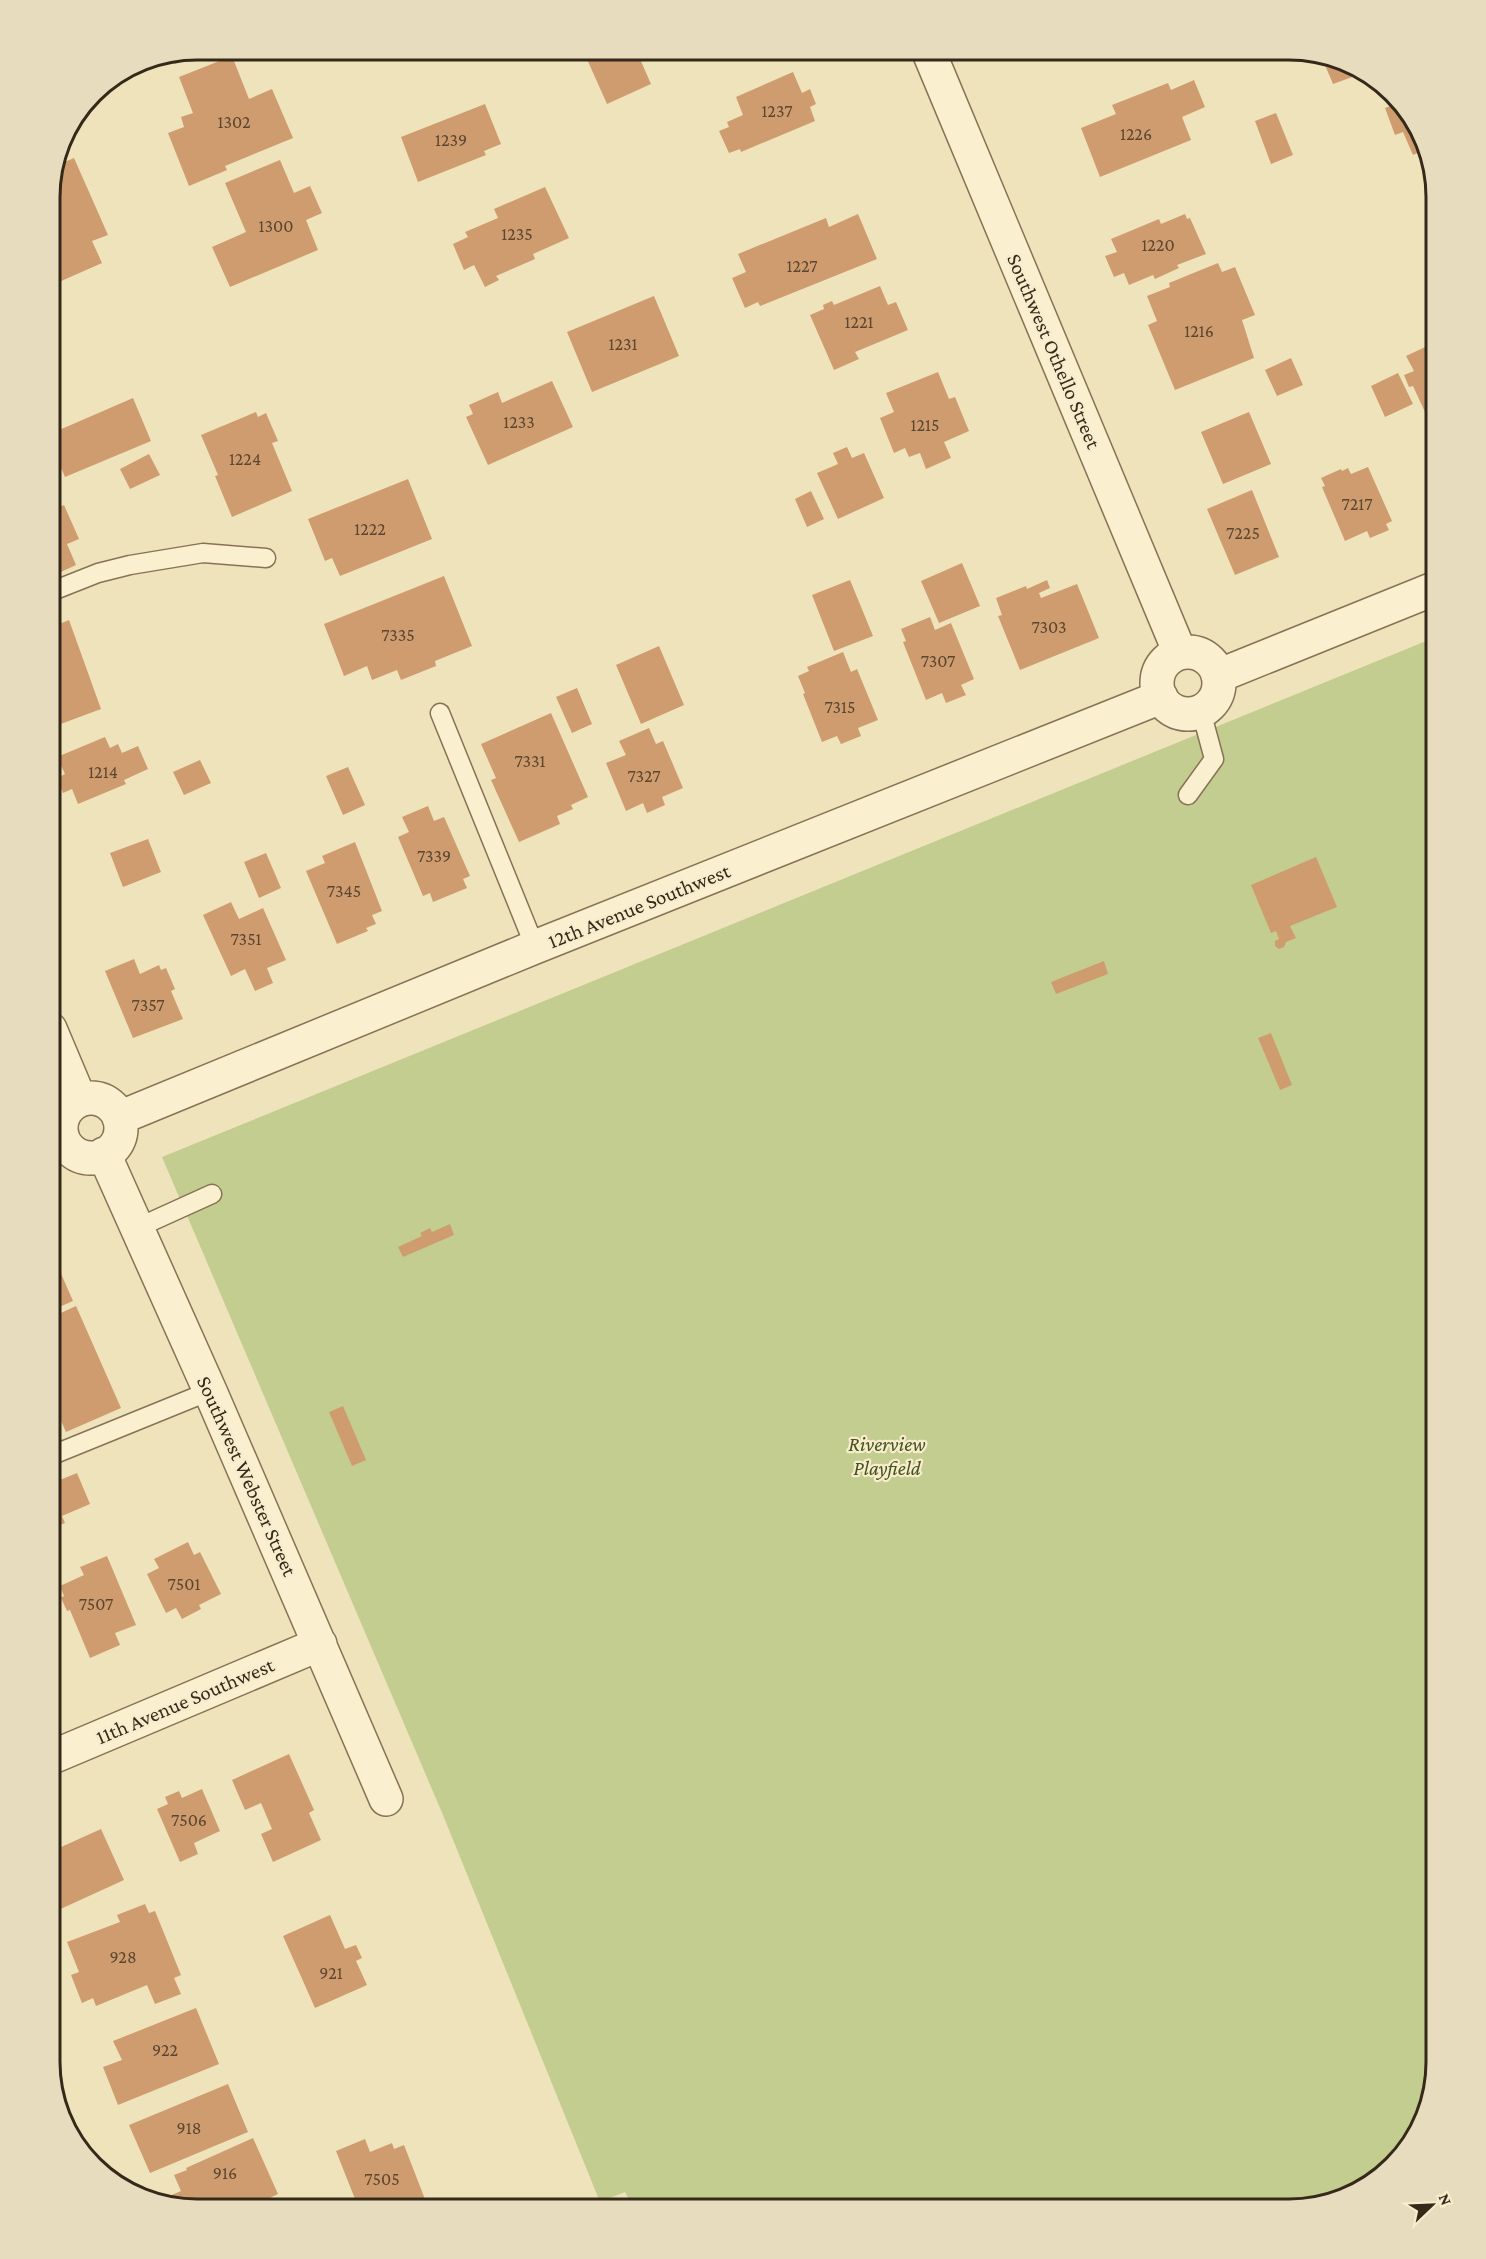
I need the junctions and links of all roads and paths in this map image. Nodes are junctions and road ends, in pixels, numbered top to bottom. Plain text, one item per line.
1 (932, 60) edge
2 (266, 558) dead end
3 (60, 588) edge
4 (1426, 592) edge
5 (1180, 653) junction
6 (1218, 676) junction
7 (1161, 697) junction
8 (1201, 711) junction
9 (440, 713) dead end
10 (1188, 795) dead end
11 (535, 947) junction
12 (60, 1053) edge
13 (80, 1100) junction
14 (119, 1118) junction
15 (60, 1131) edge
16 (60, 1147) edge
17 (104, 1154) junction
18 (213, 1194) dead end
19 (138, 1228) junction
20 (210, 1391) junction
21 (60, 1452) edge
22 (320, 1644) junction
23 (60, 1754) edge
24 (386, 1799) dead end

1 - 5 street, Southwest Othello Street
2 - 3 lane
4 - 6 street
5 - 6 street
5 - 7 street
6 - 8 street
7 - 8 street
7 - 11 street, 12th Avenue Southwest
8 - 10 lane
9 - 11 lane
11 - 14 street, 12th Avenue Southwest
12 - 13 street
13 - 14 street
13 - 15 street
14 - 17 street
16 - 17 street
17 - 19 street, Southwest Webster Street
18 - 19 lane
19 - 20 street, Southwest Webster Street
20 - 21 lane
20 - 22 street, Southwest Webster Street
22 - 23 street, 11th Avenue Southwest
22 - 24 street, Southwest Webster Street

